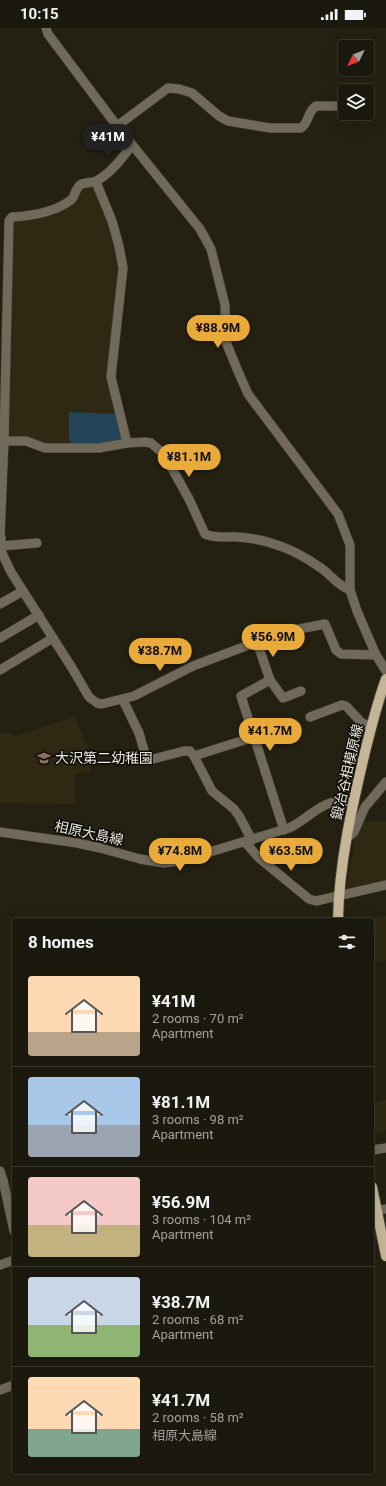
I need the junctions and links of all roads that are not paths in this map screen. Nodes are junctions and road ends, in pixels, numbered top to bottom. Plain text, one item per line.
1 (46, 28) edge
2 (337, 106) dead end
3 (117, 126) junction
4 (132, 145) junction
5 (96, 182) junction
6 (5, 232) edge
7 (3, 376) edge
8 (4, 441) junction
9 (127, 443) junction
10 (0, 540) edge
11 (37, 543) dead end
12 (350, 590) junction
13 (23, 591) junction
14 (0, 604) edge
15 (39, 615) junction
16 (0, 638) edge
17 (53, 638) junction
18 (257, 642) junction
19 (376, 655) junction
20 (0, 670) edge
21 (386, 671) edge
22 (386, 679) edge
23 (270, 680) junction
24 (301, 691) dead end
25 (123, 700) junction
26 (310, 717) dead end
27 (371, 726) junction
28 (254, 737) junction
29 (194, 756) junction
30 (386, 782) edge
31 (353, 802) junction
32 (284, 830) junction
33 (0, 832) edge
34 (347, 838) junction
35 (249, 841) junction
36 (386, 885) edge
37 (339, 895) junction
38 (338, 918) edge
39 (386, 1148) edge
40 (374, 1150) edge
41 (0, 1171) edge
42 (374, 1195) edge
43 (378, 1210) edge
44 (12, 1222) edge
45 (386, 1256) edge
46 (12, 1261) edge
47 (0, 1265) edge
48 (12, 1386) edge
49 (0, 1390) edge

1 - 3 street
2 - 3 street
3 - 4 street
4 - 5 street
4 - 12 street
5 - 6 street
5 - 9 street
6 - 7 street
7 - 8 street
8 - 9 street
8 - 10 street
9 - 12 street
10 - 11 street
10 - 13 street
12 - 19 street
13 - 14 street
13 - 15 street
15 - 16 street
15 - 17 street
17 - 20 street
17 - 25 street
18 - 19 street
18 - 23 street
18 - 25 street
19 - 21 street
22 - 27 main road, 鍛冶谷相模原線
23 - 24 street
23 - 28 street
25 - 29 street
26 - 27 street
27 - 31 main road, 鍛冶谷相模原線
28 - 29 street
28 - 32 street
29 - 35 street
30 - 34 street
31 - 32 street, 相原大島線
31 - 34 main road, 鍛冶谷相模原線
32 - 35 street, 相原大島線
33 - 35 street, 相原大島線
34 - 37 main road, 鍛冶谷相模原線
35 - 37 street
36 - 37 street
37 - 38 main road, 鍛冶谷相模原線
39 - 40 street
41 - 44 street
42 - 43 main road
43 - 45 main road
46 - 47 street
48 - 49 street

